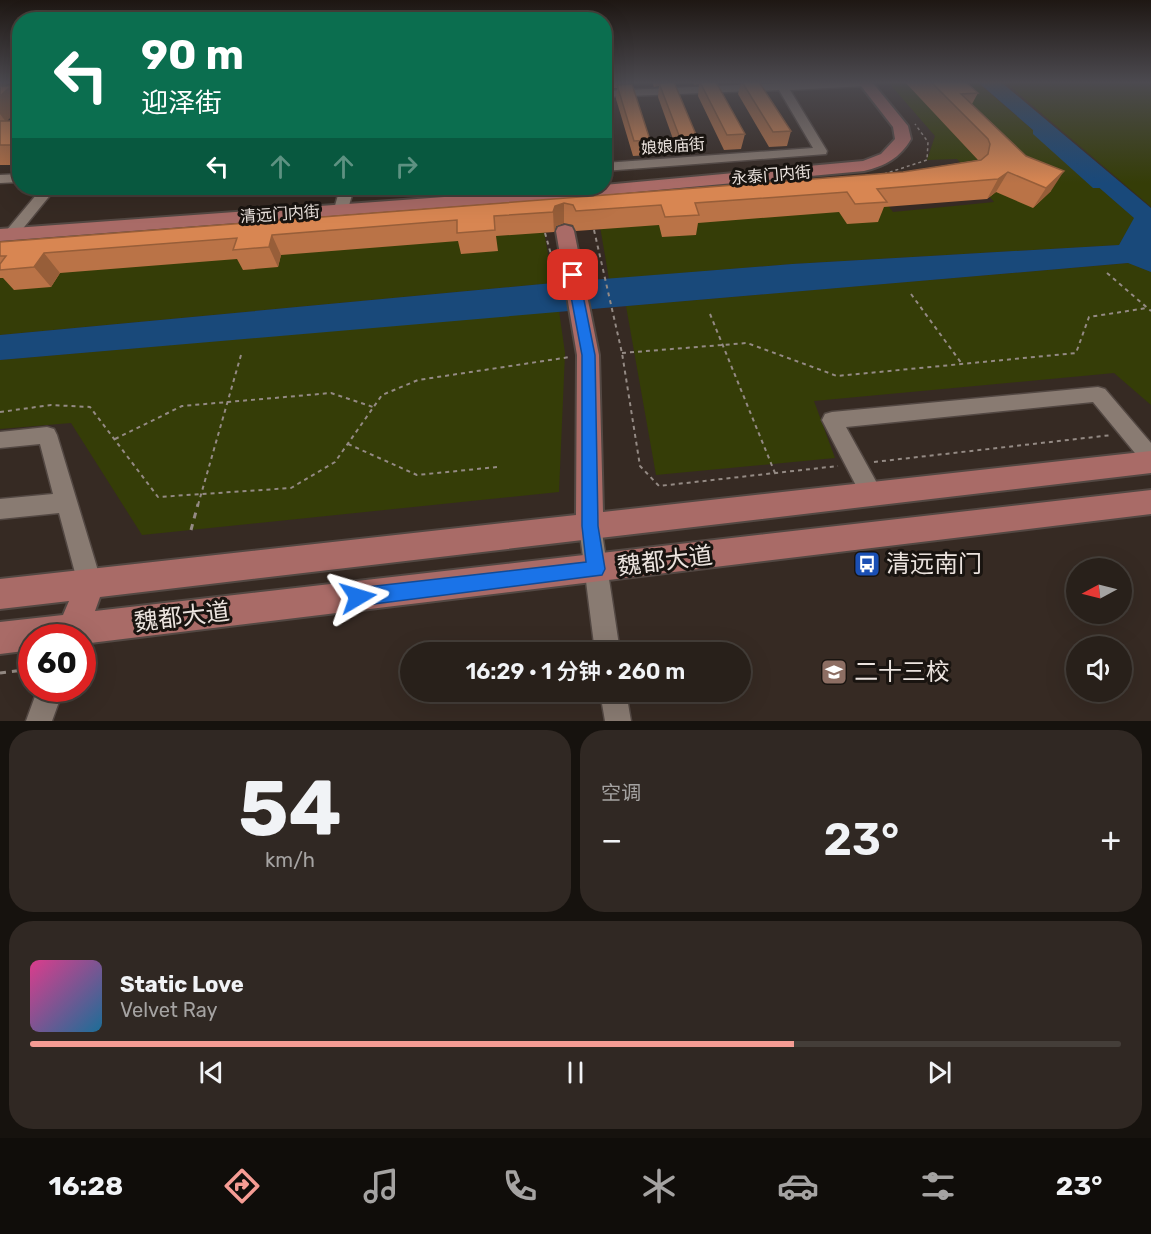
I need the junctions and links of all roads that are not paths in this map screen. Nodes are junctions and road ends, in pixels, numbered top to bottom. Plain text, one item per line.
1 (800, 116) edge
2 (892, 116) edge
3 (612, 166) edge
4 (612, 191) edge
5 (42, 195) edge
6 (345, 195) edge
7 (560, 196) edge
8 (341, 209) junction
9 (565, 231) dead end
10 (5, 234) edge
11 (0, 441) edge
12 (1151, 460) edge
13 (872, 494) junction
14 (68, 501) junction
15 (1151, 502) edge
16 (0, 509) edge
17 (590, 526) junction
18 (596, 569) junction
19 (90, 584) junction
20 (0, 594) edge
21 (76, 624) edge
22 (96, 631) edge
23 (18, 637) edge
24 (0, 638) edge
25 (607, 642) edge
26 (46, 702) edge
27 (615, 702) edge
28 (39, 721) edge
29 (618, 721) edge

1 - 3 street, 娘娘庙街
2 - 4 main road, 永泰门内街
5 - 10 street
6 - 8 street
7 - 8 main road, 清远门内街
8 - 10 main road, 清远门内街
9 - 17 main road
11 - 14 street
12 - 13 main road, 魏都大道
12 - 13 street
13 - 17 main road, 魏都大道
14 - 16 street
14 - 19 street
15 - 18 main road, 魏都大道
17 - 18 street
17 - 19 main road, 魏都大道
18 - 22 main road, 魏都大道
18 - 25 street
19 - 20 main road, 魏都大道
19 - 21 main road
23 - 24 main road, 魏都大道
26 - 28 street
27 - 29 street

